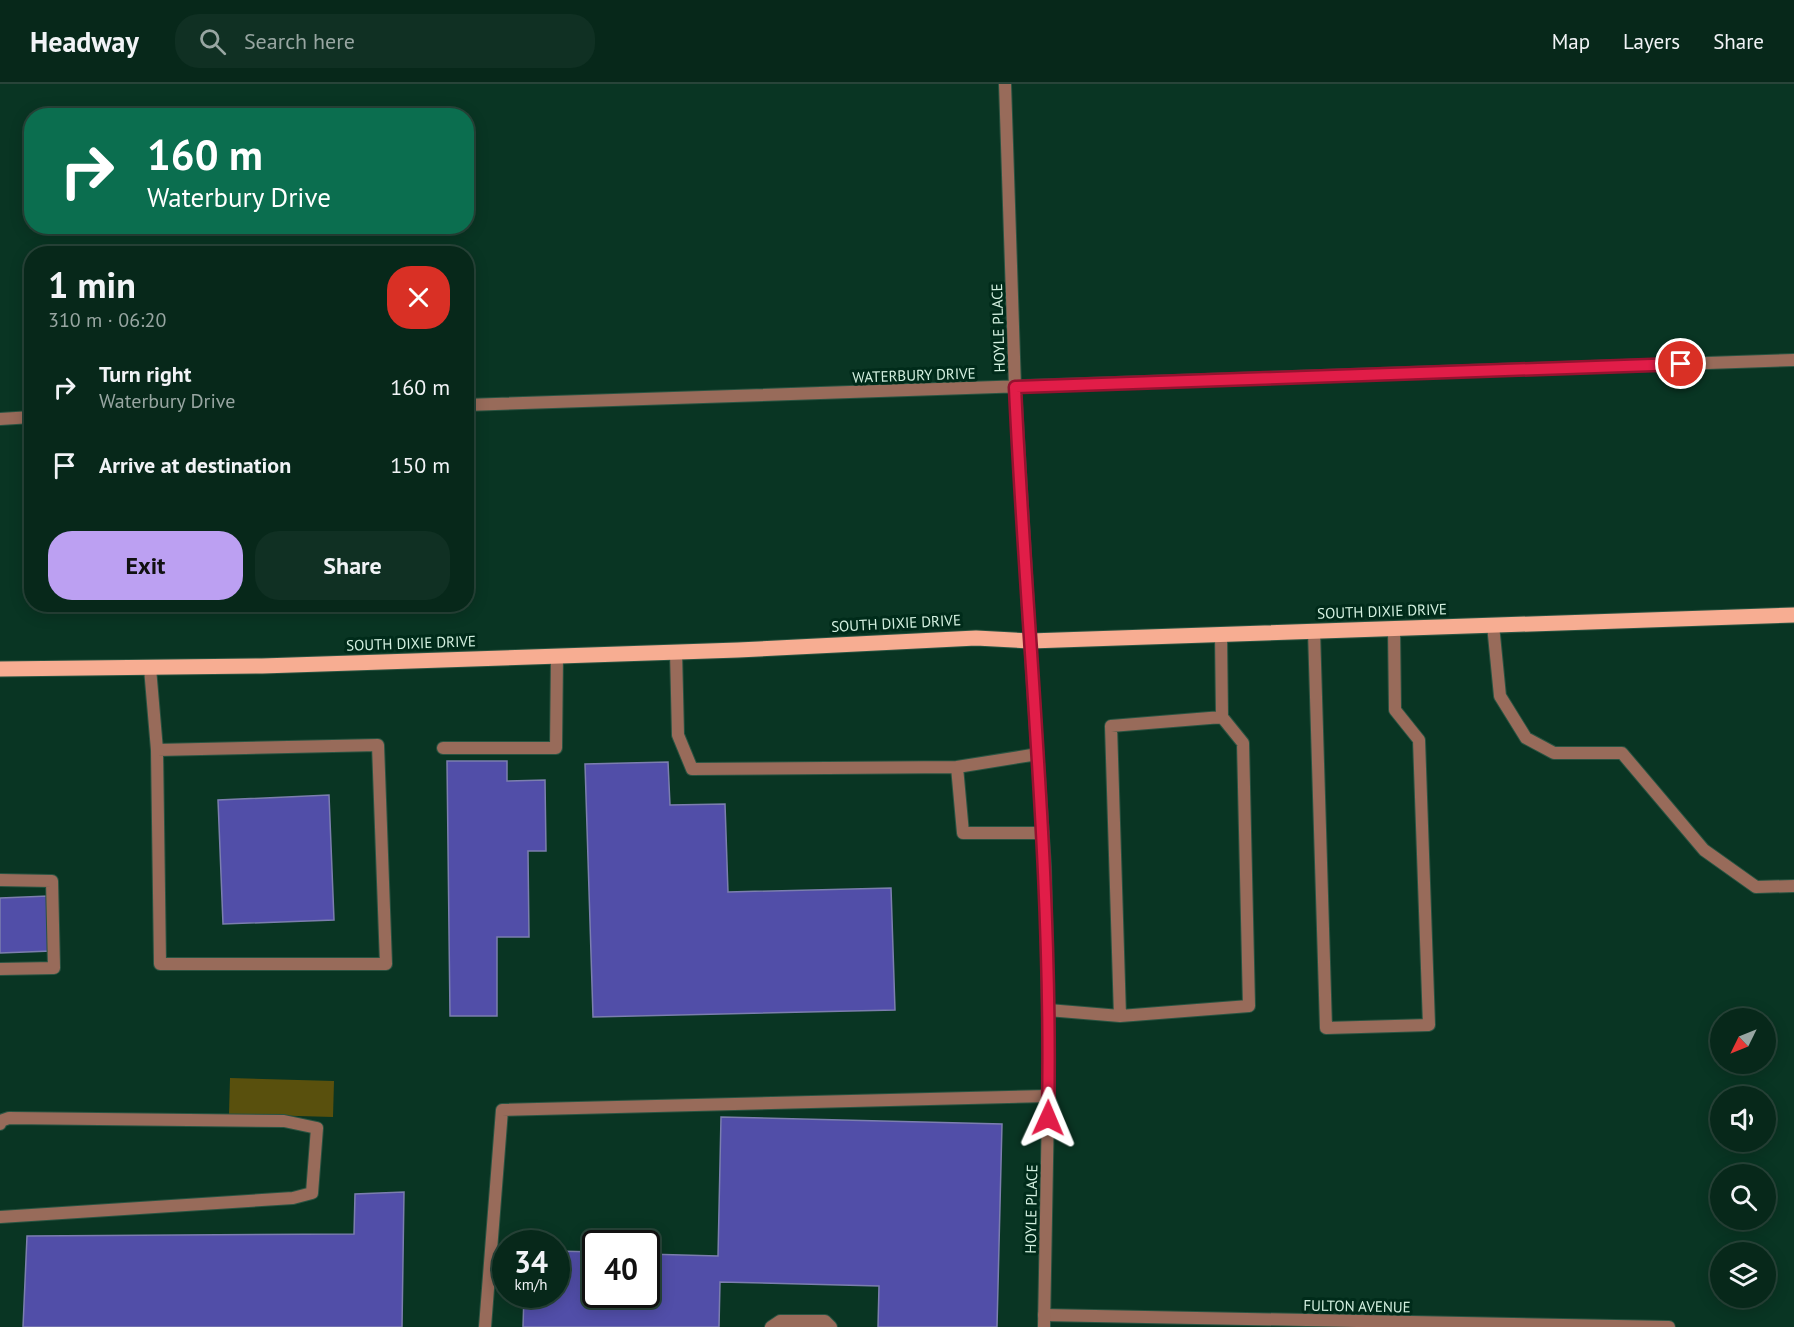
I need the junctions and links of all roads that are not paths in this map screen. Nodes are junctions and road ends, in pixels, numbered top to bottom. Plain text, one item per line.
1 (1005, 84) edge
2 (1794, 360) edge
3 (1015, 387) junction
4 (474, 405) edge
5 (24, 418) edge
6 (0, 419) edge
7 (1794, 615) edge
8 (1493, 625) junction
9 (1394, 628) junction
10 (1314, 631) junction
11 (1221, 635) junction
12 (1030, 641) junction
13 (676, 652) junction
14 (557, 656) junction
15 (150, 668) junction
16 (0, 669) edge
17 (1222, 717) junction
18 (443, 748) dead end
19 (157, 750) junction
20 (1038, 754) junction
21 (957, 767) junction
22 (1043, 833) junction
23 (0, 880) edge
24 (1794, 886) edge
25 (0, 969) edge
26 (1048, 1010) junction
27 (1120, 1016) junction
28 (1048, 1096) junction
29 (0, 1124) edge
30 (0, 1217) edge
31 (1044, 1321) edge
32 (485, 1327) edge
33 (771, 1327) edge
34 (831, 1327) edge
35 (1668, 1327) edge

1 - 3 street, HOYLE PLACE
2 - 3 street, WATERBURY DRIVE
3 - 4 street, WATERBURY DRIVE
3 - 12 street, HOYLE PLACE
5 - 6 street
7 - 8 main road, SOUTH DIXIE DRIVE
8 - 9 main road, SOUTH DIXIE DRIVE
8 - 24 street
9 - 10 main road, SOUTH DIXIE DRIVE
9 - 10 street
10 - 11 main road, SOUTH DIXIE DRIVE
11 - 12 main road, SOUTH DIXIE DRIVE
11 - 17 street
12 - 13 main road, SOUTH DIXIE DRIVE
12 - 20 street, HOYLE PLACE
13 - 14 main road, SOUTH DIXIE DRIVE
13 - 21 street
14 - 15 main road, SOUTH DIXIE DRIVE
14 - 18 street
15 - 16 main road, SOUTH DIXIE DRIVE
15 - 19 street
17 - 27 street
17 - 27 street
19 - 19 street
20 - 21 street
20 - 22 street, HOYLE PLACE
21 - 22 street
22 - 26 street, HOYLE PLACE
23 - 25 street
26 - 27 street
26 - 28 street, HOYLE PLACE
28 - 31 street, HOYLE PLACE
28 - 32 street
29 - 30 street
31 - 35 street, FULTON AVENUE
33 - 34 street

